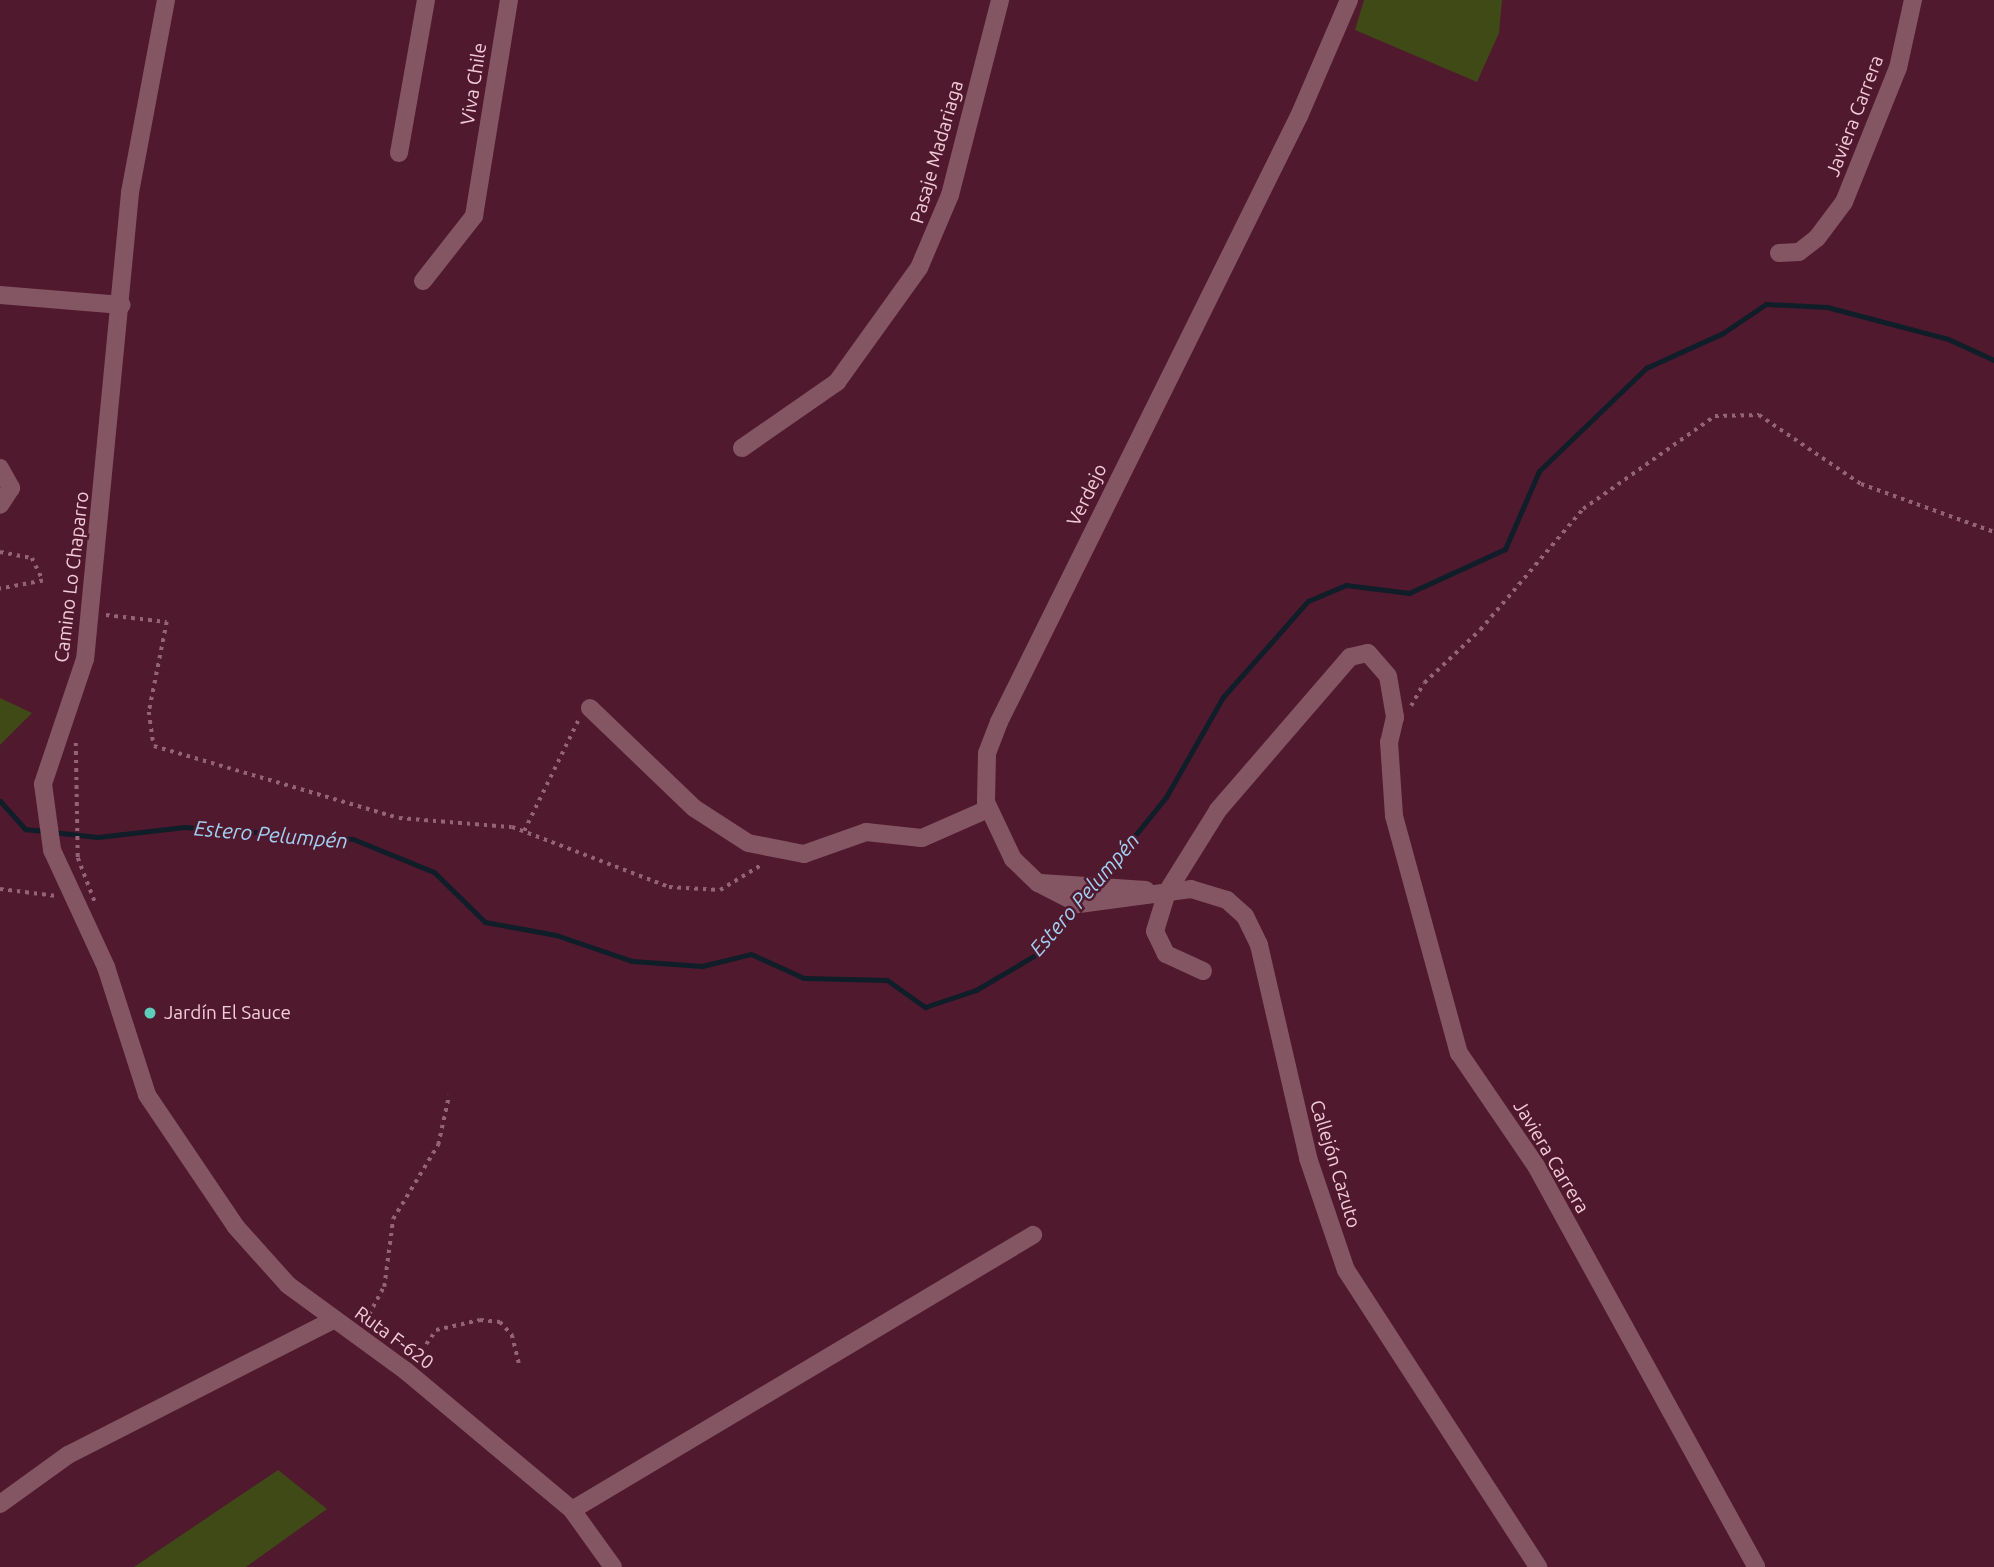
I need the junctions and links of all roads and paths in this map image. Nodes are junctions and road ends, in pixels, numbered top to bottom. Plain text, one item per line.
1 (166, 0) edge
2 (426, 0) edge
3 (509, 0) edge
4 (1000, 0) edge
5 (1349, 0) edge
6 (1913, 0) edge
7 (399, 153) dead end
8 (1779, 253) dead end
9 (423, 281) dead end
10 (0, 295) edge
11 (122, 305) junction
12 (742, 448) dead end
13 (0, 468) edge
14 (0, 505) edge
15 (1994, 532) edge
16 (0, 552) edge
17 (0, 589) edge
18 (91, 613) junction
19 (1423, 683) dead end
20 (590, 708) joint
21 (75, 738) dead end
22 (988, 809) junction
23 (524, 831) junction
24 (781, 850) junction
25 (1038, 883) joint
26 (0, 889) edge
27 (1167, 892) junction
28 (74, 896) junction
29 (97, 901) dead end
30 (1203, 971) dead end
31 (449, 1095) dead end
32 (1033, 1235) dead end
33 (333, 1320) junction
34 (355, 1335) junction
35 (519, 1363) dead end
36 (406, 1371) junction
37 (0, 1504) edge
38 (572, 1510) junction
39 (613, 1567) edge
40 (1538, 1567) edge
41 (1756, 1567) edge

1 - 11 street, Camino Lo Chaparro
2 - 7 street
3 - 9 street, Viva Chile
4 - 12 street, Pasaje Madariaga
5 - 22 street, Verdejo
6 - 8 street, Javiera Carrera
10 - 11 street
11 - 18 street, Camino Lo Chaparro
13 - 14 street
15 - 19 path
16 - 17 path
18 - 23 path
18 - 28 street, Camino Lo Chaparro
20 - 23 path
20 - 24 street
21 - 29 path
22 - 24 street
22 - 25 street, Verdejo
23 - 24 path
25 - 27 street, Callejón Cazuto
26 - 28 path
27 - 30 street
27 - 40 street, Callejón Cazuto
27 - 41 street, Javiera Carrera
28 - 33 street, Camino Lo Chaparro
31 - 34 path
32 - 38 street
33 - 34 street, Ruta F-620
33 - 37 street, Ruta F-620
34 - 36 street, Ruta F-620
35 - 36 path
36 - 38 street, Ruta F-620
38 - 39 street, Ruta F-620

